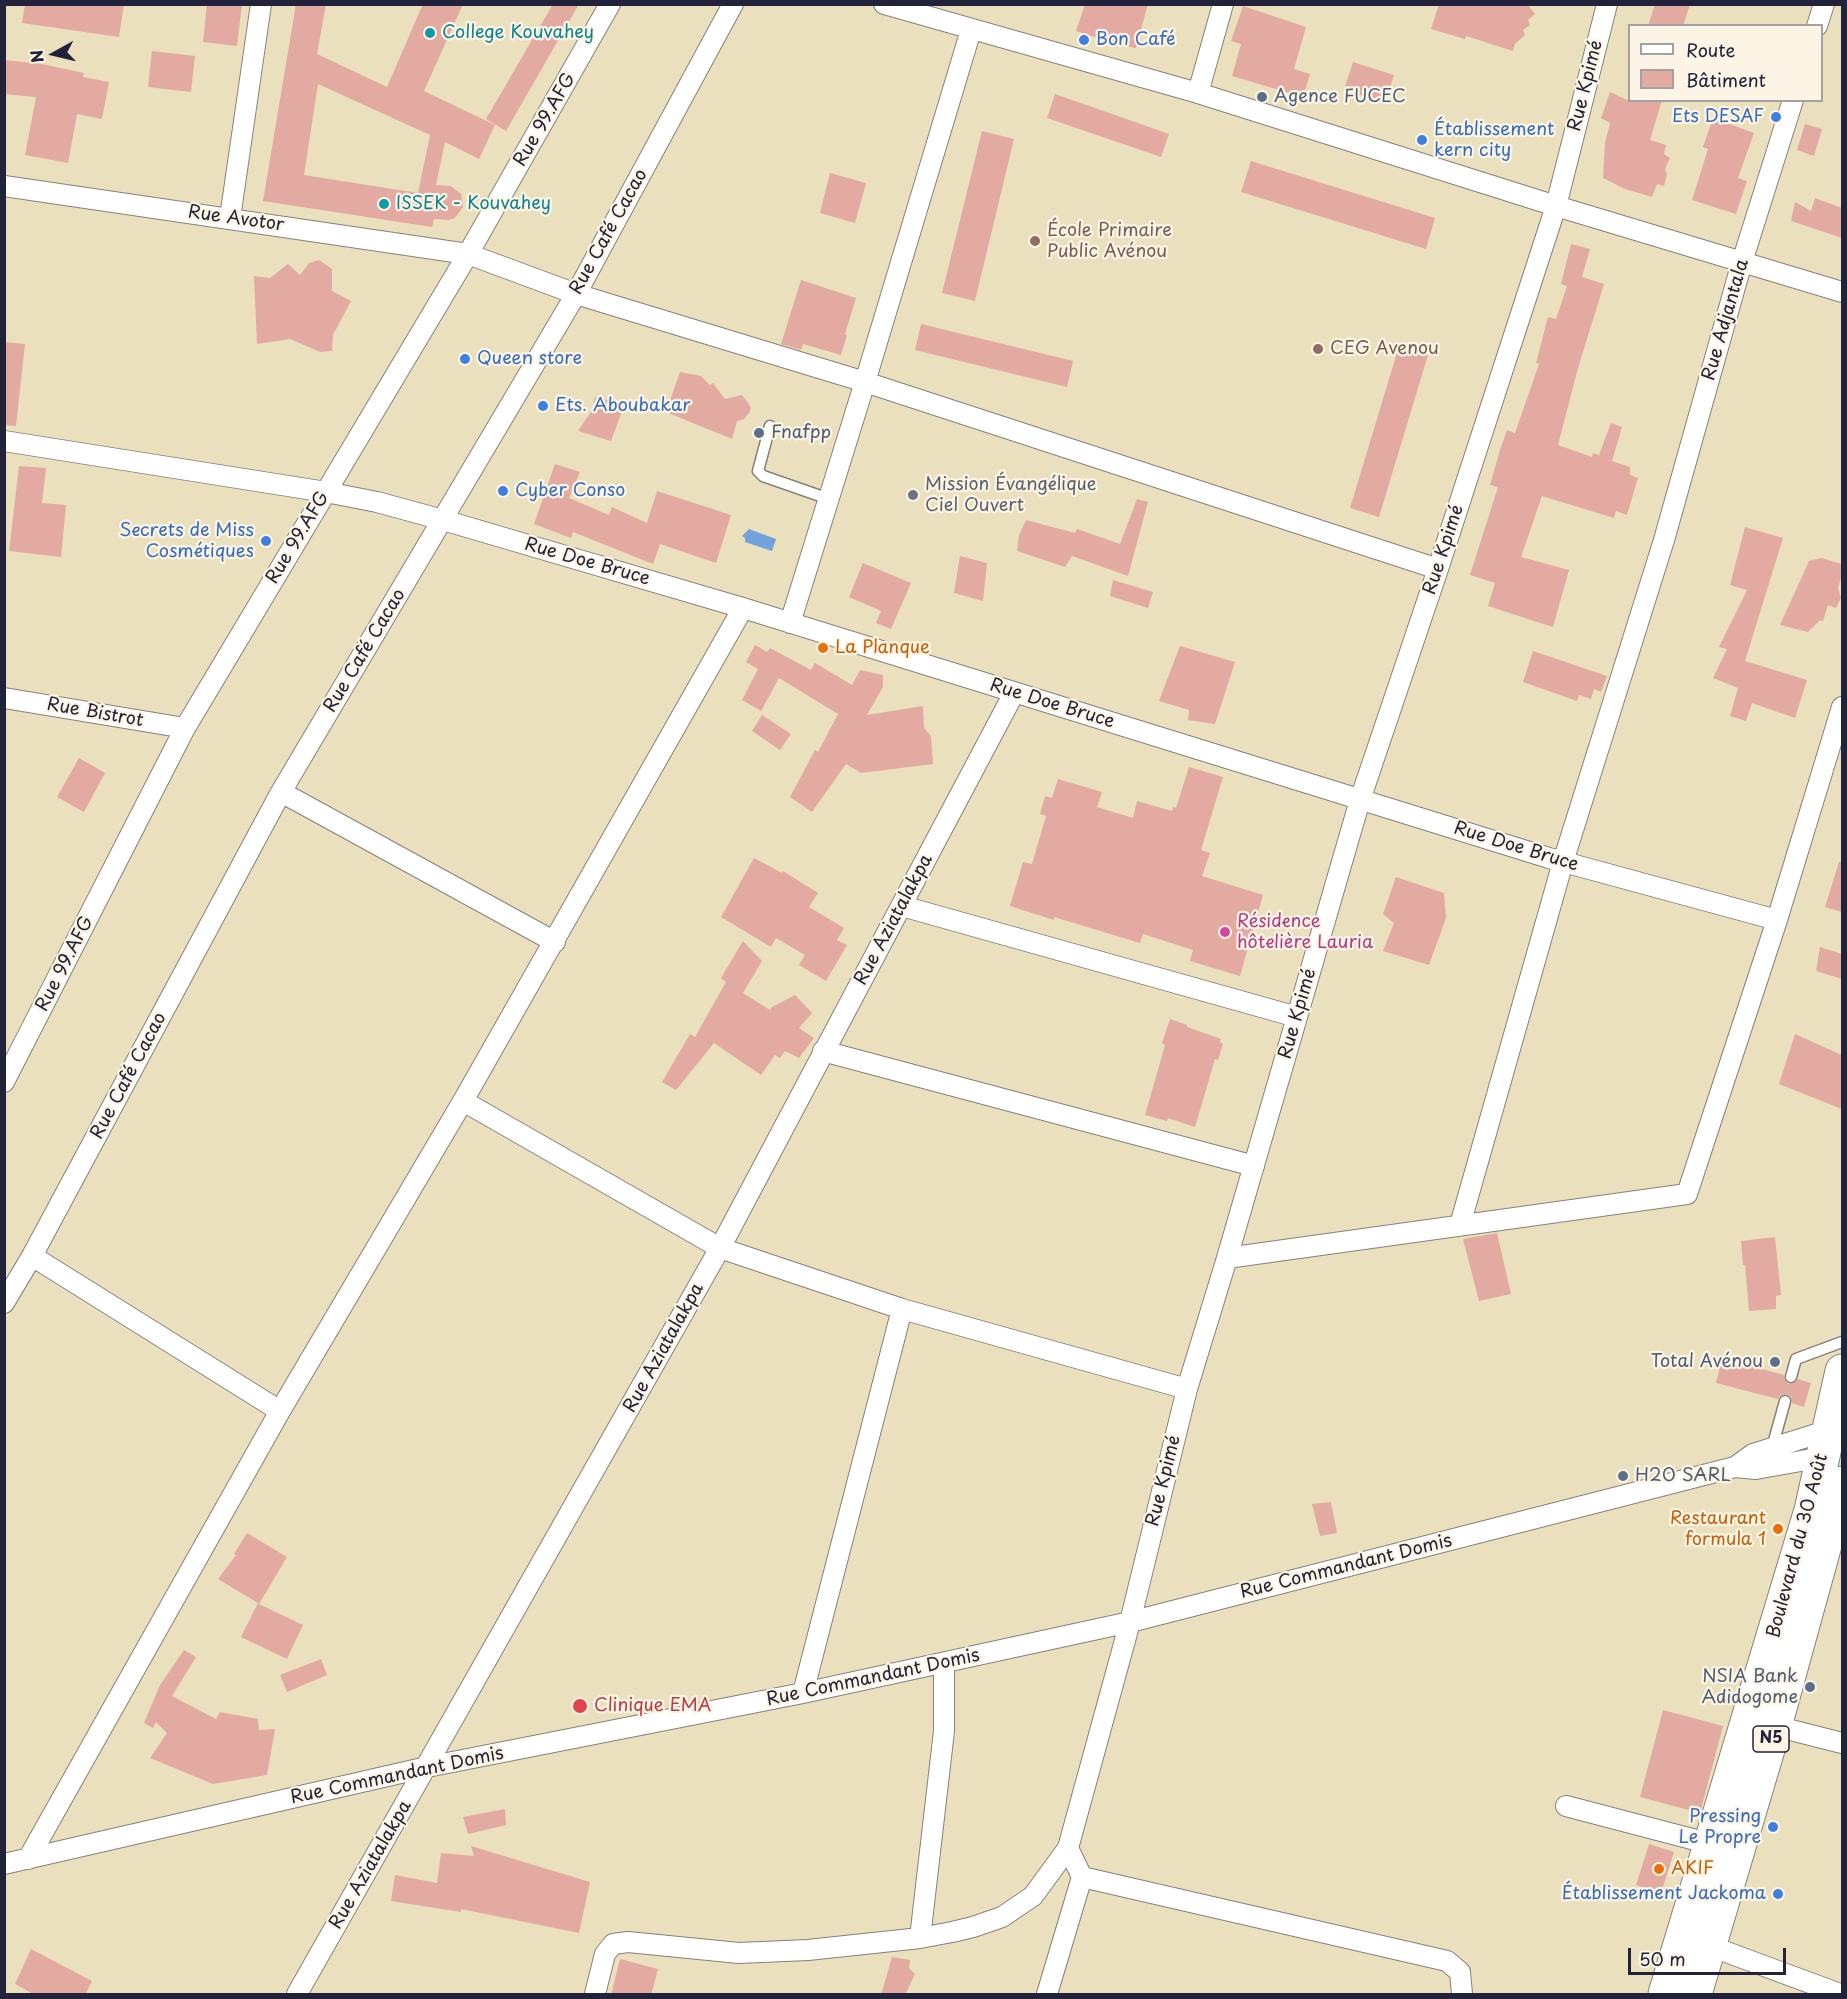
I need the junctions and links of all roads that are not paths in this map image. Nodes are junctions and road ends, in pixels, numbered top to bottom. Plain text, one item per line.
1 (261, 4) edge
2 (610, 4) edge
3 (733, 4) edge
4 (884, 4) edge
5 (1223, 4) edge
6 (1607, 4) edge
7 (1824, 4) edge
8 (1818, 24) edge
9 (971, 30) junction
10 (1198, 93) junction
11 (1792, 102) edge
12 (4, 186) edge
13 (1556, 206) junction
14 (230, 218) junction
15 (468, 254) junction
16 (1742, 262) junction
17 (1842, 292) edge
18 (576, 294) junction
19 (865, 382) junction
20 (770, 426) dead end
21 (4, 441) edge
22 (326, 492) junction
23 (829, 499) junction
24 (443, 519) junction
25 (1438, 569) junction
26 (743, 608) junction
27 (790, 623) junction
28 (1014, 693) junction
29 (4, 698) edge
30 (1842, 706) edge
31 (185, 728) junction
32 (281, 792) junction
33 (1360, 800) junction
34 (1563, 862) junction
35 (902, 906) junction
36 (1777, 920) junction
37 (555, 942) junction
38 (1297, 1017) junction
39 (823, 1051) junction
40 (4, 1082) edge
41 (463, 1101) junction
42 (1254, 1166) junction
43 (1460, 1225) junction
44 (720, 1248) junction
45 (32, 1256) junction
46 (1227, 1258) junction
47 (4, 1303) edge
48 (902, 1309) junction
49 (1842, 1342) edge
50 (1842, 1371) edge
51 (1791, 1377) dead end
52 (1187, 1389) junction
53 (1785, 1401) dead end
54 (280, 1411) junction
55 (1834, 1445) edge
56 (1772, 1448) junction
57 (1735, 1467) junction
58 (1841, 1493) edge
59 (1130, 1622) junction
60 (944, 1663) junction
61 (803, 1693) junction
62 (1775, 1726) junction
63 (1842, 1743) edge
64 (427, 1767) junction
65 (1566, 1806) dead end
66 (1711, 1844) junction
67 (1068, 1848) junction
68 (28, 1859) junction
69 (4, 1864) edge
70 (1082, 1877) junction
71 (921, 1938) junction
72 (1710, 1947) junction
73 (297, 1995) edge
74 (595, 1995) edge
75 (1047, 1995) edge
76 (1462, 1995) edge
77 (1665, 1995) edge
78 (1695, 1995) edge
79 (1840, 1995) edge

1 - 14 street
2 - 15 street, Rue 99.AFG
3 - 18 street, Rue Café Cacao
4 - 9 street
5 - 10 street
6 - 13 street, Rue Kpimé
7 - 8 street
9 - 10 street
9 - 19 street
10 - 13 street
11 - 16 street, Rue Adjantala
12 - 14 street, Rue Avotor
13 - 16 street
13 - 25 street, Rue Kpimé
14 - 15 street, Rue Avotor
15 - 18 street, Rue Avotor
15 - 22 street, Rue 99.AFG
16 - 17 street
16 - 34 street, Rue Adjantala
18 - 19 street, Rue Avotor
18 - 24 street, Rue Café Cacao
19 - 23 street
19 - 25 street, Rue Avotor
20 - 23 lane
21 - 22 street, Rue Doe Bruce
22 - 24 street, Rue Doe Bruce
22 - 31 street, Rue 99.AFG
23 - 27 street
24 - 26 street, Rue Doe Bruce
24 - 32 street, Rue Café Cacao
25 - 33 street, Rue Kpimé
26 - 27 street, Rue Doe Bruce
26 - 37 street
27 - 28 street, Rue Doe Bruce
28 - 33 street, Rue Doe Bruce
28 - 35 street, Rue Aziatalakpa
29 - 31 street, Rue Bistrot
30 - 36 street
31 - 40 street, Rue 99.AFG
32 - 37 street
32 - 45 street, Rue Café Cacao
33 - 34 street, Rue Doe Bruce
33 - 38 street, Rue Kpimé
34 - 36 street, Rue Doe Bruce
34 - 43 street, Rue Adjantala
35 - 38 street
35 - 39 street, Rue Aziatalakpa
36 - 43 street
37 - 41 street
38 - 42 street, Rue Kpimé
39 - 42 street
39 - 44 street, Rue Aziatalakpa
41 - 44 street
41 - 54 street
42 - 46 street, Rue Kpimé
43 - 46 street
44 - 48 street
44 - 64 street, Rue Aziatalakpa
45 - 47 street, Rue Café Cacao
45 - 54 street
46 - 52 street, Rue Kpimé
48 - 52 street
48 - 61 street
49 - 51 lane
50 - 55 highway, Boulevard du 30 Août / N5
52 - 59 street, Rue Kpimé
53 - 56 lane
54 - 68 street
55 - 56 street, Rue Commandant Domis
55 - 57 street, Rue Commandant Domis
55 - 66 highway, Boulevard du 30 Août / N5
56 - 57 street, Rue Commandant Domis
57 - 59 street, Rue Commandant Domis
58 - 62 highway, Boulevard du 30 Août / N5
59 - 60 street, Rue Commandant Domis
59 - 67 street, Rue Kpimé
60 - 61 street, Rue Commandant Domis
60 - 71 street
61 - 64 street, Rue Commandant Domis
62 - 63 street
62 - 72 highway, Boulevard du 30 Août / N5
64 - 68 street, Rue Commandant Domis
64 - 73 street, Rue Aziatalakpa
65 - 66 street
66 - 77 highway, Boulevard du 30 Août / N5
67 - 70 street
67 - 71 street
68 - 69 street, Rue Commandant Domis
70 - 75 street
70 - 76 street
71 - 74 street
72 - 78 highway, Boulevard du 30 Août / N5
72 - 79 street

